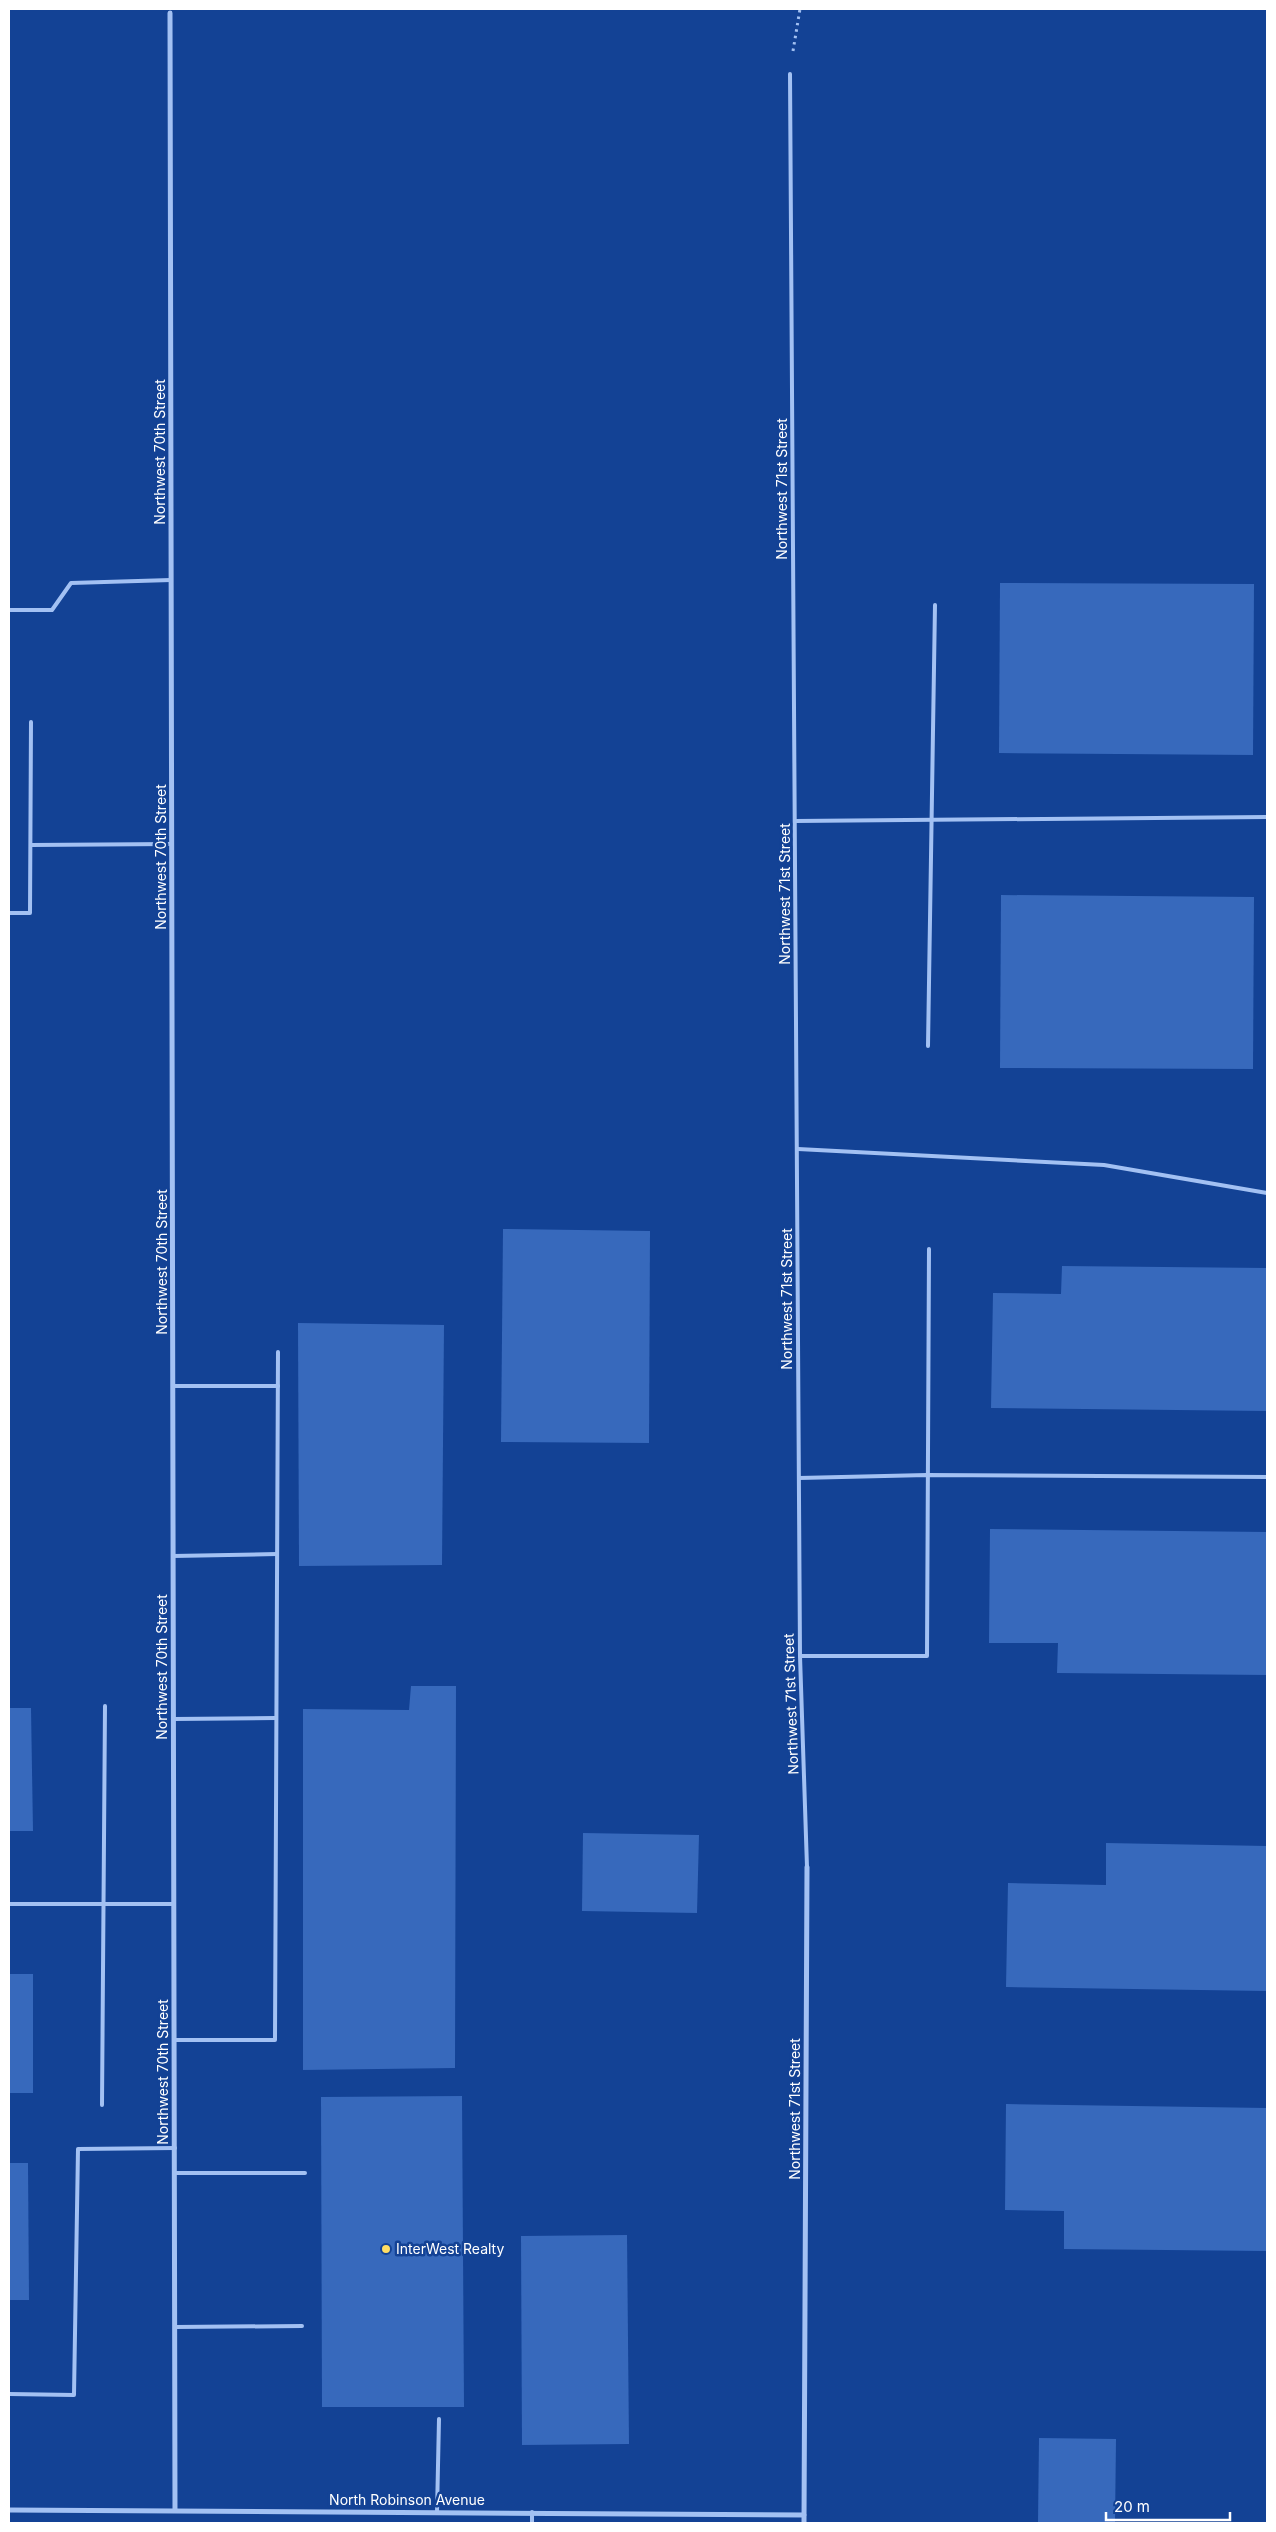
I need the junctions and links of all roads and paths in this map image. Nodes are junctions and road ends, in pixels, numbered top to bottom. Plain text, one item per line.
1 (800, 9) edge
2 (170, 13) dead end
3 (790, 74) joint
4 (171, 580) junction
5 (935, 605) dead end
6 (9, 610) edge
7 (31, 722) dead end
8 (1267, 818) edge
9 (932, 820) junction
10 (795, 821) junction
11 (172, 844) junction
12 (31, 845) junction
13 (9, 913) edge
14 (928, 1046) dead end
15 (798, 1149) junction
16 (1267, 1194) edge
17 (929, 1249) dead end
18 (278, 1352) dead end
19 (173, 1386) junction
20 (278, 1386) junction
21 (927, 1475) junction
22 (1267, 1477) edge
23 (799, 1478) junction
24 (277, 1554) junction
25 (173, 1556) junction
26 (800, 1656) junction
27 (105, 1706) dead end
28 (276, 1718) junction
29 (174, 1719) junction
30 (807, 1867) joint
31 (9, 1904) edge
32 (104, 1904) junction
33 (174, 1904) junction
34 (174, 2040) junction
35 (102, 2105) dead end
36 (174, 2148) junction
37 (174, 2173) junction
38 (305, 2173) dead end
39 (302, 2326) dead end
40 (175, 2327) junction
41 (9, 2394) edge
42 (439, 2419) dead end
43 (9, 2510) edge
44 (175, 2510) junction
45 (437, 2512) junction
46 (532, 2512) junction
47 (804, 2515) junction
48 (532, 2523) edge
49 (804, 2523) edge

1 - 3 path
2 - 4 street, Northwest 70th Street
3 - 10 lane, Northwest 71st Street
4 - 6 lane
4 - 11 street, Northwest 70th Street
5 - 9 lane
7 - 12 lane
8 - 9 lane
9 - 10 lane
9 - 14 lane
10 - 15 lane, Northwest 71st Street
11 - 12 lane
11 - 19 street, Northwest 70th Street
12 - 13 lane
15 - 16 lane
15 - 23 lane, Northwest 71st Street
17 - 21 lane
18 - 20 lane
19 - 20 lane
19 - 25 street, Northwest 70th Street
20 - 24 lane
21 - 22 lane
21 - 23 lane
21 - 26 lane
23 - 26 lane, Northwest 71st Street
24 - 25 lane
24 - 28 lane
25 - 29 street, Northwest 70th Street
26 - 30 lane, Northwest 71st Street
27 - 32 lane
28 - 29 lane
28 - 34 lane
29 - 33 street, Northwest 70th Street
30 - 47 street, Northwest 71st Street
31 - 32 lane
32 - 33 lane
32 - 35 lane
33 - 34 street, Northwest 70th Street
34 - 36 street, Northwest 70th Street
36 - 37 street, Northwest 70th Street
36 - 41 lane
37 - 38 lane
37 - 40 street, Northwest 70th Street
39 - 40 lane
40 - 44 street, Northwest 70th Street
42 - 45 lane
43 - 44 street, North Robinson Avenue
44 - 45 street, North Robinson Avenue
45 - 46 street, North Robinson Avenue
46 - 47 street, North Robinson Avenue
46 - 48 lane
47 - 49 street, Northwest 71st Street

